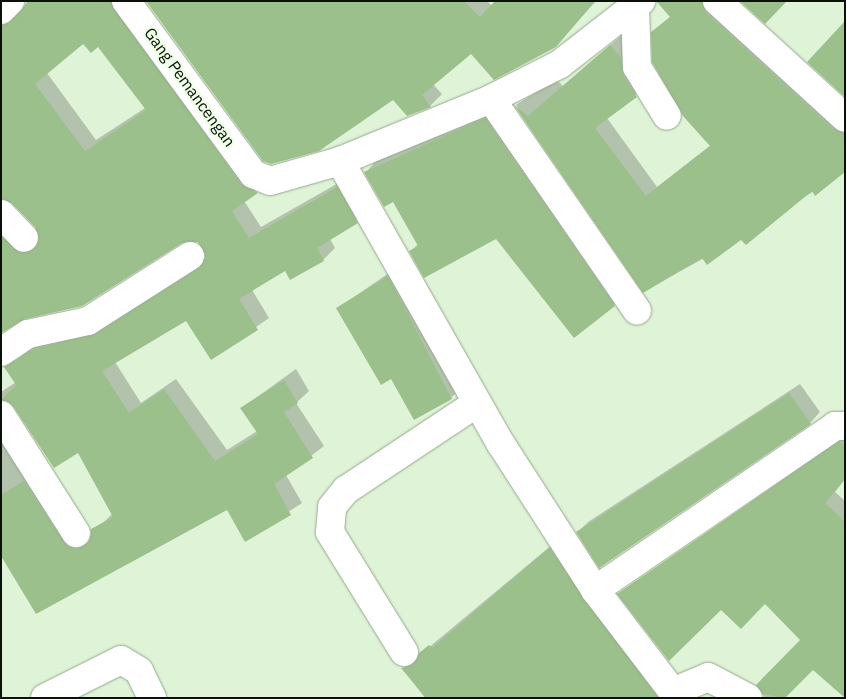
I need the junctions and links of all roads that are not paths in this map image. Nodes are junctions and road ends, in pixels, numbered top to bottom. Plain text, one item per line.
1 (10, 1) edge
2 (126, 1) edge
3 (717, 1) edge
4 (638, 4) edge
5 (1, 10) edge
6 (491, 99) junction
7 (667, 116) dead end
8 (845, 118) edge
9 (340, 160) junction
10 (1, 214) edge
11 (24, 238) dead end
12 (190, 256) dead end
13 (637, 311) dead end
14 (1, 352) edge
15 (477, 403) junction
16 (1, 415) edge
17 (845, 426) edge
18 (76, 533) dead end
19 (595, 590) junction
20 (404, 652) dead end
21 (671, 695) edge
22 (45, 698) edge
23 (152, 698) edge
24 (748, 698) edge

1 - 5 street
2 - 9 street, Gang Pemancengan
3 - 8 street
4 - 6 street
4 - 7 street
6 - 9 street
6 - 13 street
9 - 15 street
10 - 11 street
12 - 14 street
15 - 19 street
15 - 20 street
16 - 18 street
17 - 19 street
19 - 21 street
21 - 24 street
22 - 23 street

